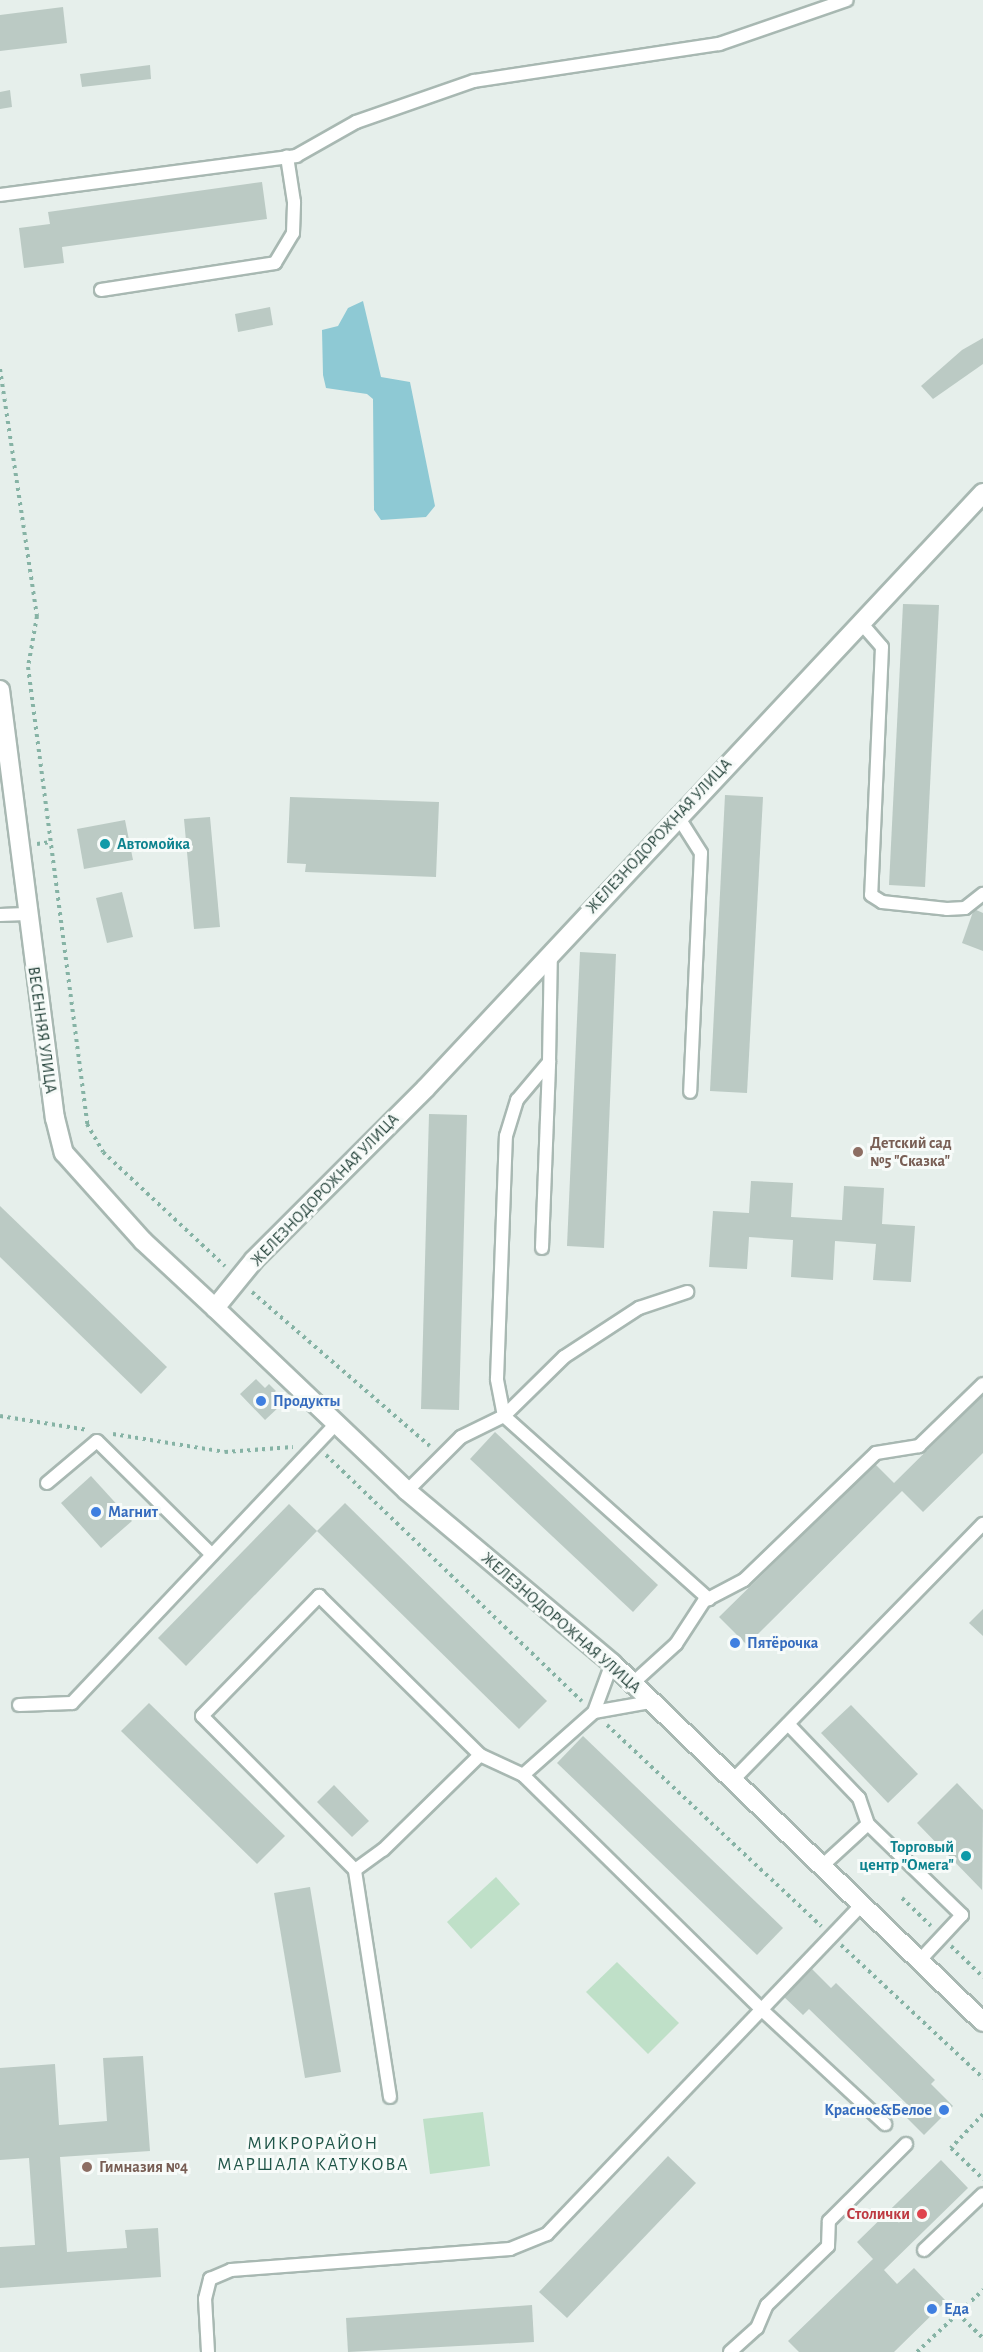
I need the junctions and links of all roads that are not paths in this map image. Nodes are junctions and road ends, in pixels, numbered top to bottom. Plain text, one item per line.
1 (847, 0) edge
2 (287, 157) junction
3 (0, 195) edge
4 (101, 290) dead end
5 (983, 493) edge
6 (862, 624) junction
7 (0, 690) edge
8 (677, 816) junction
9 (983, 894) edge
10 (26, 914) junction
11 (0, 915) edge
12 (551, 951) junction
13 (549, 1062) junction
14 (690, 1092) dead end
15 (542, 1248) dead end
16 (687, 1292) dead end
17 (215, 1308) junction
18 (983, 1384) edge
19 (504, 1416) junction
20 (337, 1423) junction
21 (47, 1483) dead end
22 (407, 1491) junction
23 (983, 1524) edge
24 (211, 1554) junction
25 (709, 1599) junction
26 (612, 1663) junction
27 (633, 1683) junction
28 (651, 1702) junction
29 (19, 1705) dead end
30 (594, 1712) junction
31 (788, 1724) junction
32 (480, 1755) junction
33 (523, 1775) junction
34 (733, 1780) junction
35 (868, 1824) junction
36 (822, 1866) junction
37 (355, 1870) junction
38 (862, 1904) junction
39 (920, 1960) junction
40 (762, 2010) junction
41 (983, 2022) edge
42 (390, 2097) dead end
43 (885, 2124) dead end
44 (906, 2144) dead end
45 (983, 2194) edge
46 (924, 2250) dead end
47 (208, 2352) edge
48 (730, 2352) edge

1 - 2 lane
2 - 3 lane
2 - 4 lane
5 - 6 street, ЖЕЛЕЗНОДОРОЖНАЯ УЛИЦА
6 - 8 street, ЖЕЛЕЗНОДОРОЖНАЯ УЛИЦА
6 - 9 lane
7 - 10 street, ВЕСЕННЯЯ УЛИЦА
8 - 12 street, ЖЕЛЕЗНОДОРОЖНАЯ УЛИЦА
8 - 14 lane
10 - 11 lane
10 - 17 street, ВЕСЕННЯЯ УЛИЦА
12 - 13 lane
12 - 17 street, ЖЕЛЕЗНОДОРОЖНАЯ УЛИЦА
13 - 15 lane
13 - 19 lane
16 - 19 lane
17 - 20 street, ЖЕЛЕЗНОДОРОЖНАЯ УЛИЦА
18 - 25 lane
19 - 22 lane
19 - 25 lane
20 - 22 street, ЖЕЛЕЗНОДОРОЖНАЯ УЛИЦА
20 - 24 lane
21 - 24 lane
22 - 26 street, ЖЕЛЕЗНОДОРОЖНАЯ УЛИЦА
23 - 31 lane
24 - 29 lane
25 - 27 lane
26 - 27 street, ЖЕЛЕЗНОДОРОЖНАЯ УЛИЦА
26 - 30 lane
27 - 28 street, ЖЕЛЕЗНОДОРОЖНАЯ УЛИЦА
28 - 30 lane
28 - 34 street, ЖЕЛЕЗНОДОРОЖНАЯ УЛИЦА
30 - 33 lane
31 - 34 lane
31 - 35 lane
32 - 33 lane
32 - 37 lane
32 - 37 lane
33 - 40 lane
34 - 36 street, ЖЕЛЕЗНОДОРОЖНАЯ УЛИЦА
35 - 36 lane
35 - 39 lane
36 - 38 street, ЖЕЛЕЗНОДОРОЖНАЯ УЛИЦА
37 - 42 lane
38 - 39 street, ЖЕЛЕЗНОДОРОЖНАЯ УЛИЦА
38 - 40 lane
39 - 41 street, ЖЕЛЕЗНОДОРОЖНАЯ УЛИЦА
40 - 43 lane
40 - 47 lane
44 - 48 lane
45 - 46 lane

